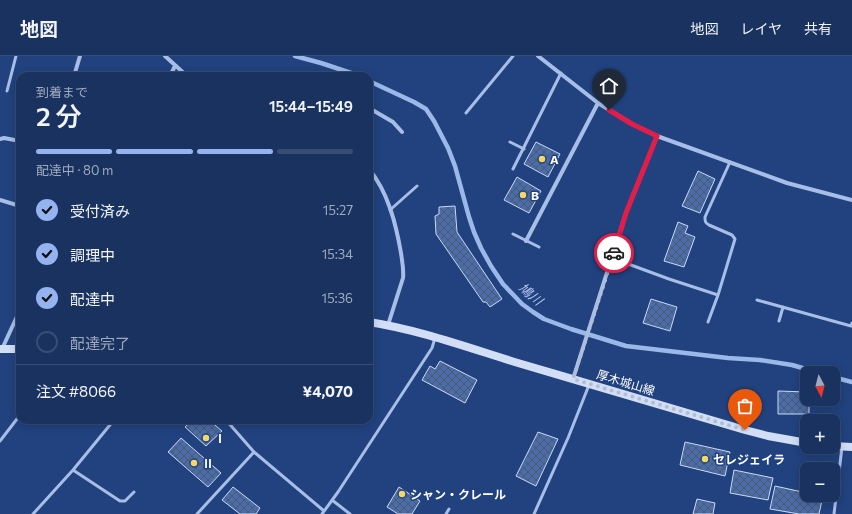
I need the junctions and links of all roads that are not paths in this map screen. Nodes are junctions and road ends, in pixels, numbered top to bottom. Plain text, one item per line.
1 (16, 56) edge
2 (80, 56) edge
3 (165, 56) edge
4 (513, 56) edge
5 (538, 56) edge
6 (175, 66) junction
7 (75, 72) edge
8 (172, 72) edge
9 (182, 72) edge
10 (561, 73) junction
11 (7, 91) dead end
12 (598, 103) junction
13 (373, 110) edge
14 (466, 112) dead end
15 (402, 132) dead end
16 (657, 136) junction
17 (0, 139) edge
18 (16, 141) edge
19 (510, 142) dead end
20 (524, 149) junction
21 (730, 162) junction
22 (513, 170) dead end
23 (373, 175) edge
24 (417, 186) dead end
25 (0, 200) edge
26 (852, 200) edge
27 (16, 205) edge
28 (390, 210) junction
29 (513, 234) dead end
30 (526, 241) junction
31 (539, 248) dead end
32 (612, 258) junction
33 (718, 295) junction
34 (757, 300) dead end
35 (783, 307) junction
36 (16, 318) edge
37 (779, 321) dead end
38 (708, 322) dead end
39 (373, 323) edge
40 (388, 325) junction
41 (852, 325) edge
42 (436, 338) junction
43 (1, 349) edge
44 (16, 349) edge
45 (573, 379) junction
46 (590, 384) junction
47 (16, 420) edge
48 (111, 424) edge
49 (230, 424) edge
50 (0, 441) edge
51 (800, 442) edge
52 (840, 446) edge
53 (852, 447) edge
54 (254, 452) junction
55 (837, 454) edge
56 (72, 470) junction
57 (134, 492) dead end
58 (332, 500) junction
59 (449, 509) dead end
60 (323, 512) edge
61 (33, 514) edge
62 (197, 514) edge
63 (350, 514) edge
64 (446, 514) edge
65 (534, 514) edge
66 (834, 514) edge

1 - 11 lane
2 - 7 street
3 - 6 street
4 - 14 lane
5 - 10 street
6 - 8 street
6 - 9 street
10 - 12 street
10 - 20 lane
12 - 16 street
12 - 30 street
13 - 15 street
16 - 21 street
16 - 32 street
17 - 18 street
19 - 20 lane
20 - 22 lane
21 - 26 street
21 - 33 lane
23 - 28 street
24 - 28 lane
25 - 27 street
28 - 40 street
29 - 30 lane
30 - 31 lane
32 - 33 lane
32 - 45 street
33 - 38 lane
34 - 35 lane
35 - 37 lane
35 - 41 lane
36 - 43 street
39 - 40 main road, 厚木城山線
40 - 42 main road, 厚木城山線
42 - 45 main road, 厚木城山線
42 - 58 lane
43 - 44 main road
45 - 46 main road, 厚木城山線
46 - 51 main road, 厚木城山線
46 - 65 lane
47 - 50 lane
48 - 56 lane
49 - 54 lane
52 - 53 main road
54 - 60 lane
54 - 62 lane
55 - 66 lane
56 - 57 lane
56 - 61 lane
58 - 60 lane
58 - 63 lane
59 - 64 lane

